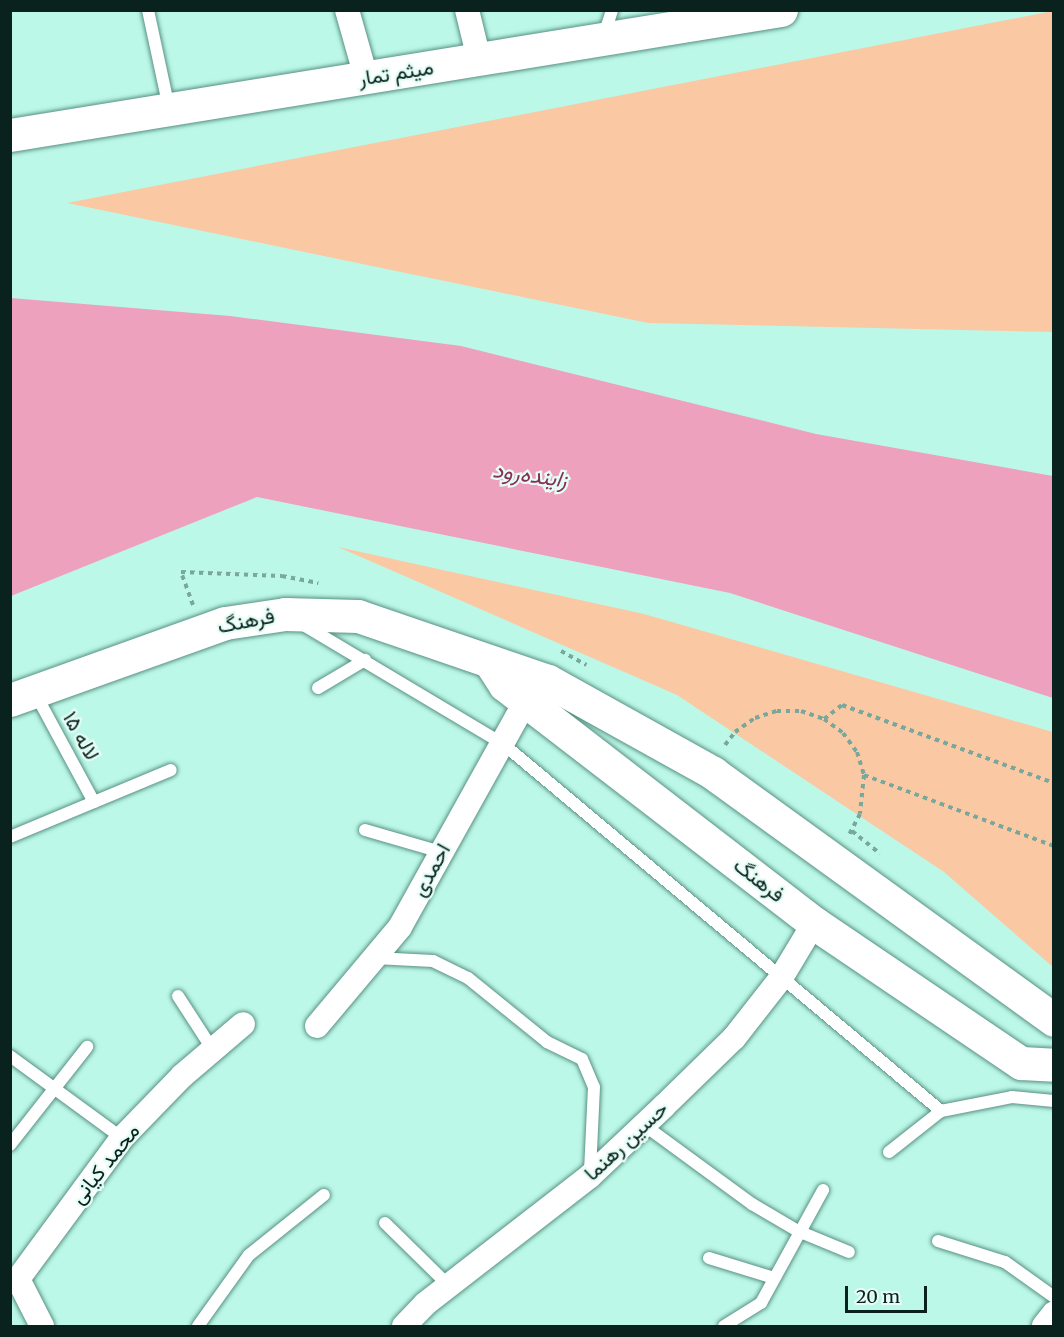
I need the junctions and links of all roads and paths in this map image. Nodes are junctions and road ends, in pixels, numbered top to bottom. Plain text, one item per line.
1 (148, 10) edge
2 (347, 10) edge
3 (467, 10) edge
4 (780, 10) edge
5 (608, 25) edge
6 (479, 59) junction
7 (366, 77) junction
8 (170, 109) junction
9 (10, 135) edge
10 (285, 614) junction
11 (487, 658) junction
12 (364, 660) junction
13 (318, 688) dead end
14 (22, 694) edge
15 (526, 701) junction
16 (824, 719) junction
17 (502, 744) junction
18 (171, 770) dead end
19 (713, 774) junction
20 (864, 775) junction
21 (1053, 783) edge
22 (94, 802) junction
23 (365, 831) dead end
24 (10, 837) edge
25 (1053, 846) edge
26 (441, 852) junction
27 (828, 854) junction
28 (814, 923) junction
29 (374, 958) junction
30 (781, 978) junction
31 (178, 996) dead end
32 (1053, 1020) edge
33 (243, 1024) dead end
34 (317, 1026) dead end
35 (87, 1047) dead end
36 (213, 1050) junction
37 (10, 1056) edge
38 (1053, 1065) edge
39 (53, 1090) junction
40 (1053, 1101) edge
41 (941, 1111) junction
42 (644, 1125) junction
43 (122, 1138) junction
44 (10, 1145) edge
45 (889, 1152) dead end
46 (590, 1176) junction
47 (823, 1191) dead end
48 (324, 1195) dead end
49 (385, 1222) dead end
50 (798, 1231) junction
51 (938, 1241) dead end
52 (849, 1252) dead end
53 (708, 1258) dead end
54 (774, 1278) junction
55 (449, 1286) junction
56 (1053, 1298) edge
57 (1053, 1313) edge
58 (42, 1326) edge
59 (198, 1326) edge
60 (404, 1326) edge
61 (724, 1326) edge
62 (1044, 1326) edge

1 - 8 lane
2 - 7 street
3 - 6 street
4 - 5 street, میثم تمار
5 - 6 street, میثم تمار
6 - 7 street, میثم تمار
7 - 8 street, میثم تمار
8 - 9 street, میثم تمار
10 - 11 street, فرهنگ
10 - 12 lane
10 - 14 street, فرهنگ
11 - 15 street, فرهنگ
11 - 19 street, فرهنگ
12 - 13 lane
12 - 17 lane
14 - 22 lane, لاله ۱۵
15 - 17 street, احمدی
15 - 28 street, فرهنگ
16 - 19 path
16 - 20 path
16 - 21 path
17 - 26 street, احمدی
17 - 30 lane
18 - 22 lane
19 - 27 street, فرهنگ
20 - 25 path
20 - 27 path
22 - 24 lane
23 - 26 lane
26 - 29 street, احمدی
27 - 32 street, فرهنگ
28 - 30 street, حسین رهنما
28 - 38 street, فرهنگ
29 - 34 street, احمدی
29 - 46 lane
30 - 41 lane
30 - 42 street, حسین رهنما
31 - 36 lane
33 - 36 street, محمد کیانی
35 - 39 lane
36 - 43 street, محمد کیانی
37 - 39 lane
39 - 43 lane
39 - 44 lane
40 - 41 lane
41 - 45 lane
42 - 46 street, حسین رهنما
42 - 50 lane
43 - 58 street, محمد کیانی
46 - 55 street, حسین رهنما
47 - 50 lane
48 - 59 lane
49 - 55 lane
50 - 52 lane
50 - 54 lane
51 - 56 lane
53 - 54 lane
54 - 61 lane
55 - 60 street, حسین رهنما
57 - 62 street

